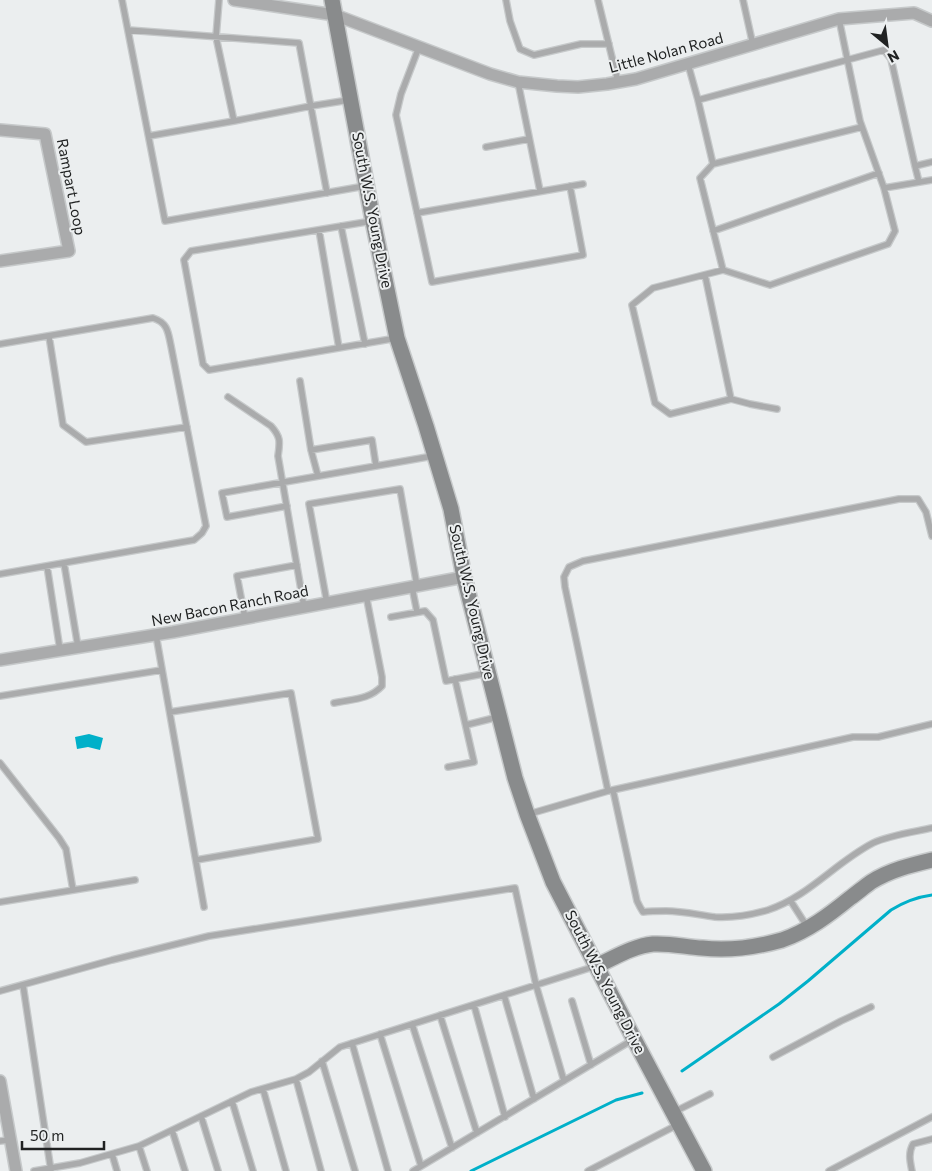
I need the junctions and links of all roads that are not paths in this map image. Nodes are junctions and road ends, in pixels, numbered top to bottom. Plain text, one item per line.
1 (122, 0) edge
2 (219, 0) edge
3 (234, 0) edge
4 (506, 0) edge
5 (598, 0) edge
6 (743, 0) edge
7 (333, 7) edge
8 (839, 19) junction
9 (932, 21) edge
10 (128, 30) junction
11 (216, 37) junction
12 (609, 44) junction
13 (753, 44) junction
14 (419, 47) junction
15 (847, 60) junction
16 (688, 64) junction
17 (518, 82) junction
18 (618, 82) junction
19 (350, 100) junction
20 (698, 100) junction
21 (311, 106) junction
22 (234, 121) junction
23 (862, 127) junction
24 (0, 130) edge
25 (148, 136) junction
26 (529, 139) junction
27 (486, 147) dead end
28 (932, 162) edge
29 (713, 164) junction
30 (915, 166) junction
31 (879, 173) junction
32 (932, 180) edge
33 (919, 182) junction
34 (583, 184) dead end
35 (366, 186) junction
36 (570, 186) junction
37 (884, 188) junction
38 (540, 191) junction
39 (327, 192) junction
40 (417, 213) junction
41 (373, 221) junction
42 (341, 226) junction
43 (319, 230) junction
44 (713, 231) junction
45 (0, 261) edge
46 (723, 270) junction
47 (705, 275) junction
48 (50, 336) junction
49 (397, 338) junction
50 (0, 344) edge
51 (365, 344) junction
52 (339, 348) junction
53 (300, 381) dead end
54 (228, 397) dead end
55 (731, 399) junction
56 (777, 409) dead end
57 (187, 427) junction
58 (311, 450) junction
59 (435, 456) junction
60 (376, 466) junction
61 (318, 476) junction
62 (283, 482) junction
63 (287, 506) junction
64 (932, 536) edge
65 (64, 563) junction
66 (297, 565) junction
67 (47, 566) junction
68 (0, 574) edge
69 (464, 577) junction
70 (414, 586) junction
71 (366, 595) junction
72 (327, 603) junction
73 (304, 607) junction
74 (417, 612) junction
75 (391, 617) dead end
76 (245, 618) junction
77 (156, 635) junction
78 (78, 647) junction
79 (60, 650) junction
80 (0, 660) edge
81 (162, 670) junction
82 (489, 673) junction
83 (455, 679) junction
84 (0, 696) edge
85 (334, 703) dead end
86 (170, 712) junction
87 (500, 716) junction
88 (932, 724) edge
89 (466, 725) junction
90 (0, 763) edge
91 (448, 767) dead end
92 (610, 790) junction
93 (527, 814) junction
94 (932, 828) edge
95 (196, 860) junction
96 (932, 860) edge
97 (135, 880) dead end
98 (73, 890) junction
99 (790, 900) junction
100 (0, 902) edge
101 (204, 907) dead end
102 (808, 928) junction
103 (596, 966) junction
104 (23, 985) junction
105 (536, 985) junction
106 (0, 992) edge
107 (504, 996) junction
108 (572, 1001) dead end
109 (474, 1005) junction
110 (871, 1007) dead end
111 (440, 1016) junction
112 (412, 1024) junction
113 (380, 1034) junction
114 (634, 1039) junction
115 (352, 1043) junction
116 (774, 1057) dead end
117 (322, 1061) junction
118 (591, 1065) junction
119 (296, 1079) junction
120 (0, 1081) edge
121 (564, 1081) junction
122 (263, 1089) junction
123 (710, 1094) dead end
124 (534, 1099) junction
125 (232, 1101) junction
126 (202, 1116) junction
127 (504, 1117) junction
128 (932, 1117) edge
129 (677, 1118) junction
130 (172, 1130) junction
131 (477, 1133) junction
132 (932, 1139) edge
133 (5, 1140) edge
134 (139, 1146) junction
135 (452, 1148) junction
136 (112, 1154) junction
137 (80, 1163) junction
138 (421, 1166) junction
139 (50, 1170) edge
140 (16, 1171) edge
141 (34, 1171) edge
142 (83, 1171) edge
143 (117, 1171) edge
144 (147, 1171) edge
145 (185, 1171) edge
146 (218, 1171) edge
147 (253, 1171) edge
148 (286, 1171) edge
149 (321, 1171) edge
150 (355, 1171) edge
151 (388, 1171) edge
152 (413, 1171) edge
153 (588, 1171) edge
154 (704, 1171) edge
155 (829, 1171) edge
156 (912, 1171) edge

1 - 10 lane
2 - 11 lane
3 - 7 street, Little Nolan Road
4 - 12 lane
5 - 12 lane
6 - 13 lane
7 - 14 street, Little Nolan Road
7 - 19 main road, South W.S. Young Drive
8 - 9 street, Little Nolan Road
8 - 13 street, Little Nolan Road
8 - 15 lane
10 - 11 lane
10 - 25 lane
11 - 21 lane
11 - 22 lane
12 - 18 lane
13 - 16 street, Little Nolan Road
14 - 17 street, Little Nolan Road
14 - 40 lane
15 - 20 lane
15 - 23 lane
15 - 30 lane
16 - 18 street, Little Nolan Road
16 - 20 lane
17 - 18 street, Little Nolan Road
17 - 26 lane
19 - 21 lane
19 - 35 main road, South W.S. Young Drive
20 - 29 lane
21 - 22 lane
21 - 39 lane
22 - 25 lane
23 - 29 lane
23 - 31 lane
24 - 45 street, Rampart Loop
25 - 39 lane
26 - 27 lane
26 - 38 lane
28 - 30 lane
29 - 44 lane
30 - 33 lane
31 - 37 lane
31 - 44 lane
32 - 33 lane
33 - 37 lane
34 - 36 lane
35 - 39 lane
35 - 41 main road, South W.S. Young Drive
36 - 38 lane
36 - 40 lane
37 - 46 lane
38 - 40 lane
41 - 42 lane
41 - 49 main road, South W.S. Young Drive
42 - 43 lane
42 - 51 lane
43 - 52 lane
43 - 52 lane
44 - 46 lane
46 - 47 lane
47 - 55 lane
47 - 55 lane
48 - 50 lane
48 - 57 lane
48 - 57 lane
49 - 51 lane
49 - 59 main road, South W.S. Young Drive
51 - 52 lane
53 - 58 lane
54 - 62 lane
55 - 56 lane
57 - 65 lane
58 - 60 lane
58 - 61 lane
59 - 60 lane
59 - 69 main road, South W.S. Young Drive
60 - 61 lane
61 - 62 lane
62 - 63 lane
62 - 63 lane
63 - 66 lane
64 - 92 lane
65 - 67 lane
65 - 78 lane
66 - 73 lane
66 - 76 lane
67 - 68 lane
67 - 79 lane
69 - 70 street, New Bacon Ranch Road
69 - 82 main road, South W.S. Young Drive
70 - 71 street, New Bacon Ranch Road
70 - 72 lane
70 - 74 lane
71 - 72 street, New Bacon Ranch Road
71 - 85 lane
72 - 73 street, New Bacon Ranch Road
73 - 76 street, New Bacon Ranch Road
74 - 75 lane
74 - 83 lane
76 - 77 street, New Bacon Ranch Road
77 - 78 street, New Bacon Ranch Road
77 - 81 lane
78 - 79 street, New Bacon Ranch Road
79 - 80 street, New Bacon Ranch Road
81 - 84 lane
81 - 86 lane
82 - 83 lane
82 - 87 main road, South W.S. Young Drive
83 - 89 lane
86 - 95 lane
86 - 95 lane
87 - 89 lane
87 - 93 main road, South W.S. Young Drive
88 - 92 lane
89 - 91 lane
90 - 98 lane
92 - 93 lane
92 - 99 lane
93 - 103 main road, South W.S. Young Drive
94 - 99 lane
95 - 101 lane
96 - 102 main road
97 - 98 lane
98 - 100 lane
99 - 102 lane
102 - 103 main road
103 - 105 lane
103 - 114 main road, South W.S. Young Drive
104 - 105 lane
104 - 106 lane
104 - 139 lane
105 - 107 lane
105 - 121 lane
107 - 109 lane
107 - 124 lane
108 - 118 lane
109 - 111 lane
109 - 127 lane
110 - 116 lane
111 - 112 lane
111 - 131 lane
112 - 113 lane
112 - 135 lane
113 - 115 lane
113 - 138 lane
114 - 118 lane
114 - 129 main road, South W.S. Young Drive
115 - 117 lane
115 - 151 lane
117 - 119 lane
117 - 150 lane
118 - 121 lane
119 - 122 lane
119 - 149 lane
120 - 133 street
121 - 124 lane
122 - 125 lane
122 - 148 lane
123 - 129 lane
124 - 127 lane
125 - 126 lane
125 - 147 lane
126 - 130 lane
126 - 146 lane
127 - 131 lane
128 - 155 lane
129 - 153 lane
129 - 154 main road, South W.S. Young Drive
130 - 134 lane
130 - 145 lane
131 - 135 lane
132 - 156 lane
133 - 140 street
134 - 136 lane
134 - 144 lane
135 - 138 lane
136 - 137 lane
136 - 143 lane
137 - 139 lane
137 - 142 lane
138 - 152 lane
139 - 141 lane

